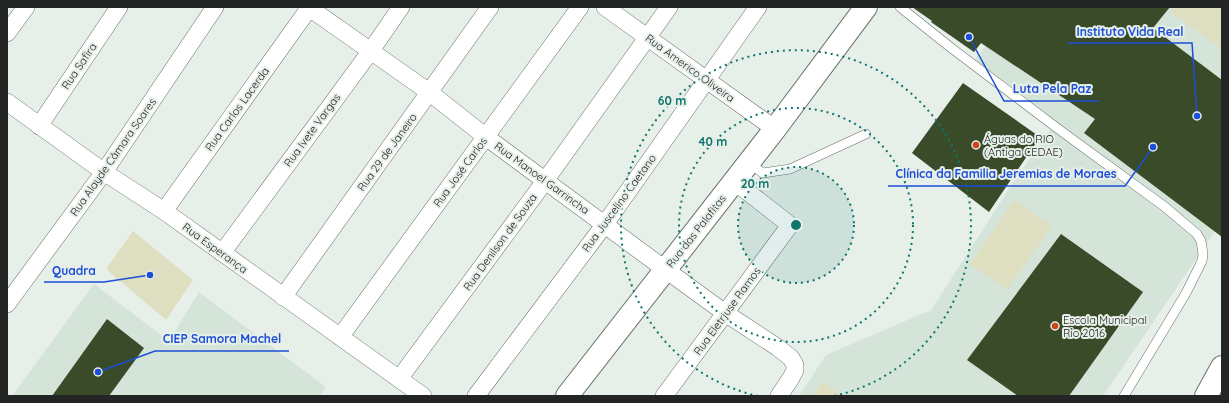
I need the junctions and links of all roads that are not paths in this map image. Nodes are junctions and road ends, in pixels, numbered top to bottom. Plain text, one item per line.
1 (26, 7) edge
2 (119, 7) edge
3 (215, 7) edge
4 (309, 7) edge
5 (401, 7) edge
6 (490, 7) edge
7 (580, 7) edge
8 (605, 7) edge
9 (669, 7) edge
10 (758, 7) edge
11 (866, 7) edge
12 (900, 7) edge
13 (7, 33) edge
14 (647, 37) junction
15 (370, 52) junction
16 (706, 80) junction
17 (429, 92) junction
18 (7, 102) edge
19 (39, 126) junction
20 (775, 129) junction
21 (866, 134) dead end
22 (486, 137) junction
23 (749, 163) junction
24 (104, 172) junction
25 (545, 181) junction
26 (735, 182) junction
27 (164, 211) junction
28 (605, 224) junction
29 (222, 252) junction
30 (666, 270) junction
31 (283, 297) junction
32 (7, 304) edge
33 (725, 313) junction
34 (340, 337) junction
35 (1222, 367) edge
36 (399, 379) junction
37 (423, 396) edge
38 (476, 396) edge
39 (567, 396) edge
40 (664, 396) edge
41 (779, 396) edge
42 (1124, 396) edge
43 (1206, 396) edge

1 - 13 street
2 - 19 street, Rua Safira
3 - 24 street, Rua Alayde Câmara Soares
4 - 15 street, Rua Manoel Garrincha
4 - 27 street, Rua Carlos Lacerda
5 - 15 street, Rua Ivete Vargas
6 - 17 street, Rua 29 de Janeiro
7 - 22 street, Rua José Carlos
8 - 14 street, Rua Americo Oliveira
9 - 14 street, Rua Denilson de Souza
10 - 16 street, Rua Juscelino Caetano
11 - 20 main road, Rua das Palafitas
12 - 42 lane
14 - 16 street, Rua Americo Oliveira
14 - 25 street, Rua Denilson de Souza
15 - 17 street, Rua Manoel Garrincha
15 - 29 street, Rua Ivete Vargas
16 - 20 street, Rua Americo Oliveira
16 - 28 street, Rua Juscelino Caetano
17 - 22 street, Rua Manoel Garrincha
17 - 31 street, Rua 29 de Janeiro
18 - 19 street, Rua Esperança
19 - 24 street, Rua Esperança
20 - 23 main road, Rua das Palafitas
21 - 23 lane
22 - 25 street, Rua Manoel Garrincha
22 - 34 street, Rua José Carlos
23 - 26 main road, Rua das Palafitas
24 - 27 street, Rua Esperança
24 - 32 street, Rua Alayde Câmara Soares
25 - 28 street, Rua Manoel Garrincha
25 - 36 street, Rua Denilson de Souza
26 - 30 main road, Rua das Palafitas
26 - 33 street, Rua Eletrjuse Ramos
27 - 29 street, Rua Esperança
28 - 30 street, Rua Manoel Garrincha
28 - 38 street, Rua Juscelino Caetano
29 - 31 street, Rua Esperança
30 - 33 street, Rua Manoel Garrincha
30 - 39 main road, Rua das Palafitas
31 - 34 street, Rua Esperança
33 - 40 street, Rua Eletrjuse Ramos
33 - 41 street, Rua Manoel Garrincha
34 - 36 street, Rua Esperança
35 - 43 main road
36 - 37 street, Rua Esperança

